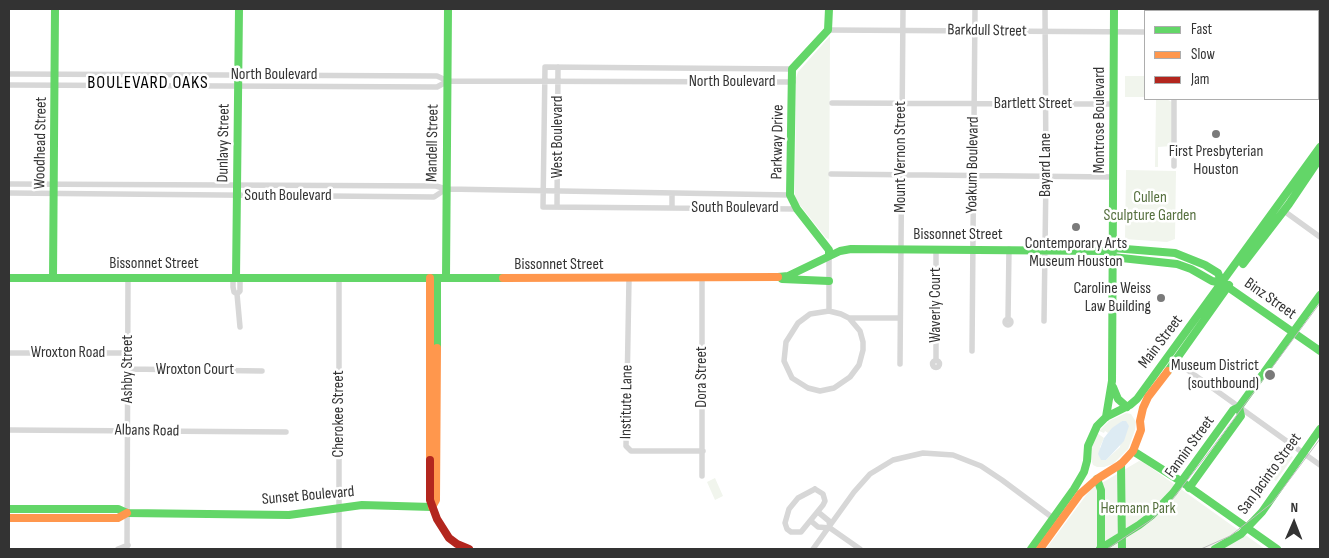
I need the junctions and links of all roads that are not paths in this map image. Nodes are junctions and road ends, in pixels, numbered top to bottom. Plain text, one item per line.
1 (55, 9) edge
2 (239, 9) edge
3 (448, 9) edge
4 (829, 9) edge
5 (902, 9) edge
6 (975, 9) edge
7 (1045, 9) edge
8 (1114, 9) edge
9 (828, 30) junction
10 (902, 30) junction
11 (975, 31) junction
12 (1045, 31) junction
13 (1114, 31) junction
14 (1144, 32) edge
15 (544, 67) joint
16 (558, 67) junction
17 (671, 68) junction
18 (792, 69) junction
19 (9, 74) edge
20 (55, 74) junction
21 (239, 75) junction
22 (544, 81) junction
23 (558, 81) junction
24 (448, 82) junction
25 (671, 82) junction
26 (793, 82) junction
27 (9, 85) edge
28 (55, 85) junction
29 (238, 86) junction
30 (1174, 100) edge
31 (832, 103) dead end
32 (901, 103) junction
33 (974, 104) junction
34 (1045, 104) junction
35 (1114, 104) junction
36 (1320, 147) edge
37 (1320, 158) edge
38 (1174, 166) dead end
39 (831, 174) dead end
40 (901, 175) junction
41 (974, 176) junction
42 (1046, 176) junction
43 (1113, 176) junction
44 (9, 184) edge
45 (54, 184) junction
46 (237, 185) junction
47 (446, 189) junction
48 (544, 191) junction
49 (557, 192) junction
50 (9, 193) edge
51 (672, 193) junction
52 (54, 194) junction
53 (790, 195) junction
54 (237, 196) junction
55 (543, 207) joint
56 (557, 207) junction
57 (672, 208) junction
58 (797, 208) junction
59 (1284, 210) junction
60 (1320, 237) edge
61 (972, 248) junction
62 (1112, 248) junction
63 (900, 249) junction
64 (936, 249) junction
65 (1009, 249) junction
66 (1045, 249) junction
67 (1104, 251) junction
68 (829, 256) junction
69 (1112, 257) junction
70 (9, 278) edge
71 (53, 278) junction
72 (128, 278) junction
73 (236, 278) junction
74 (339, 278) junction
75 (438, 278) junction
76 (770, 278) junction
77 (629, 279) junction
78 (702, 279) junction
79 (829, 281) junction
80 (1225, 285) junction
81 (1320, 295) edge
82 (829, 311) junction
83 (849, 318) junction
84 (900, 318) junction
85 (1008, 319) dead end
86 (1044, 321) dead end
87 (240, 327) dead end
88 (1293, 332) junction
89 (972, 351) dead end
90 (1320, 351) edge
91 (9, 353) edge
92 (128, 353) junction
93 (1168, 356) junction
94 (936, 360) dead end
95 (1176, 361) junction
96 (900, 364) dead end
97 (128, 370) junction
98 (262, 370) dead end
99 (1112, 381) junction
100 (1126, 407) junction
101 (1238, 407) junction
102 (1106, 417) junction
103 (1140, 421) junction
104 (1320, 429) edge
105 (9, 430) edge
106 (128, 431) junction
107 (286, 432) dead end
108 (703, 451) junction
109 (1133, 451) junction
110 (1303, 453) junction
111 (1088, 461) junction
112 (1120, 464) junction
113 (1320, 465) edge
114 (1098, 475) junction
115 (702, 476) dead end
116 (1182, 482) junction
117 (1189, 488) junction
118 (432, 506) junction
119 (339, 507) junction
120 (9, 509) edge
121 (818, 512) junction
122 (127, 513) junction
123 (9, 518) edge
124 (1053, 518) junction
125 (811, 521) junction
126 (830, 528) junction
127 (1247, 528) junction
128 (1122, 536) junction
129 (128, 547) edge
130 (118, 549) edge
131 (339, 549) edge
132 (469, 549) edge
133 (813, 549) edge
134 (860, 549) edge
135 (1031, 549) edge
136 (1040, 549) edge
137 (1101, 549) edge
138 (1122, 549) edge
139 (1215, 549) edge
140 (1277, 549) edge

1 - 20 main road, Woodhead Street
2 - 21 main road, Dunlavy Street
3 - 24 main road, Mandell Street
4 - 9 main road
5 - 10 street, Mount Vernon Street
6 - 11 street, Yoakum Boulevard
7 - 12 street, Bayard Lane
8 - 13 main road, Montrose Boulevard
9 - 10 street, Barkdull Street
9 - 18 main road
10 - 11 street, Barkdull Street
10 - 32 street, Mount Vernon Street
11 - 12 street, Barkdull Street
11 - 33 street, Yoakum Boulevard
12 - 13 street, Barkdull Street
12 - 34 street, Bayard Lane
13 - 14 street, Barkdull Street
13 - 35 main road, Montrose Boulevard
15 - 16 street, North Boulevard
15 - 22 street, West Boulevard
16 - 17 street, North Boulevard
16 - 23 street, West Boulevard
17 - 18 street, North Boulevard
17 - 25 street, North Boulevard
18 - 26 main road, Parkway Drive
19 - 20 street, North Boulevard
20 - 21 street, North Boulevard
20 - 28 main road, Woodhead Street
21 - 24 street, North Boulevard
21 - 29 main road, Dunlavy Street
22 - 23 street, North Boulevard
22 - 24 street, North Boulevard
22 - 48 street, West Boulevard
23 - 25 street, North Boulevard
23 - 49 street, West Boulevard
24 - 29 street, North Boulevard
24 - 47 main road, Mandell Street
25 - 26 street, North Boulevard
26 - 53 main road, Parkway Drive
27 - 28 street, North Boulevard
28 - 29 street, North Boulevard
28 - 45 main road, Woodhead Street
29 - 46 main road, Dunlavy Street
30 - 38 street
31 - 32 street, Bartlett Street
32 - 33 street, Bartlett Street
32 - 40 street, Mount Vernon Street
33 - 34 street, Bartlett Street
33 - 41 street, Yoakum Boulevard
34 - 35 street, Bartlett Street
34 - 42 street, Bayard Lane
35 - 43 main road, Montrose Boulevard
36 - 80 main road, Main Street
37 - 59 main road, Main Street
39 - 40 street
40 - 41 street
40 - 63 street, Mount Vernon Street
41 - 42 street
41 - 61 street, Yoakum Boulevard
42 - 43 street
42 - 66 street, Bayard Lane
43 - 62 main road, Montrose Boulevard
44 - 45 street, South Boulevard
45 - 46 street, South Boulevard
45 - 52 main road, Woodhead Street
46 - 47 street, South Boulevard
46 - 54 main road, Dunlavy Street
47 - 48 street, South Boulevard
47 - 54 street, South Boulevard
47 - 75 main road, Mandell Street
48 - 49 street, South Boulevard
48 - 55 street, West Boulevard
49 - 51 street, South Boulevard
49 - 56 street, West Boulevard
50 - 52 street, South Boulevard
51 - 53 street, South Boulevard
51 - 57 street, South Boulevard
52 - 54 street, South Boulevard
52 - 71 main road, Woodhead Street
53 - 58 main road, Parkway Drive
54 - 73 main road, Dunlavy Street
55 - 56 street, South Boulevard
56 - 57 street, South Boulevard
57 - 58 street, South Boulevard
58 - 68 main road, Parkway Drive
59 - 60 street
59 - 80 main road, Main Street
61 - 64 main road, Bissonnet Street
61 - 65 main road, Bissonnet Street
61 - 89 street, Yoakum Boulevard
62 - 67 main road, Bissonnet Street
62 - 69 main road, Montrose Boulevard
62 - 80 main road, Bissonnet Street
63 - 64 main road, Bissonnet Street
63 - 68 main road, Bissonnet Street
63 - 84 street, Mount Vernon Street
64 - 94 street, Waverly Court
65 - 66 main road, Bissonnet Street
65 - 85 street
66 - 67 main road, Bissonnet Street
66 - 86 street, Bayard Lane
67 - 69 main road
68 - 76 main road, Bissonnet Street
68 - 79 street
69 - 80 main road
69 - 99 main road, Montrose Boulevard
70 - 71 main road, Bissonnet Street
71 - 72 main road, Bissonnet Street
72 - 73 main road, Bissonnet Street
72 - 92 street, Ashby Street
73 - 74 main road, Bissonnet Street
73 - 87 street
74 - 75 main road, Bissonnet Street
74 - 119 street, Cherokee Street
75 - 77 main road, Bissonnet Street
75 - 118 main road, Mandell Street
76 - 78 main road, Bissonnet Street
76 - 79 main road
77 - 78 main road, Bissonnet Street
77 - 108 street, Institute Lane
78 - 108 street, Dora Street
79 - 82 street
80 - 88 main road, Binz Street
80 - 93 main road, Main Street
80 - 95 main road, Main Street
81 - 88 main road, Fannin Street
82 - 83 street
82 - 83 street
83 - 84 street
84 - 96 street, Mount Vernon Street
88 - 90 main road, Binz Street
88 - 101 main road, Fannin Street
91 - 92 street, Wroxton Road
92 - 97 street, Ashby Street
93 - 95 street
93 - 100 main road, Main Street
95 - 101 street
95 - 103 main road, Main Street
97 - 98 street, Wroxton Court
97 - 106 street, Ashby Street
99 - 100 main road, Montrose Boulevard
99 - 102 main road, Montrose Boulevard
100 - 102 main road, Main Street
100 - 103 main road
101 - 110 street
101 - 116 main road, Fannin Street
101 - 117 main road
102 - 111 main road, Main Street
103 - 109 main road, Main Street
104 - 110 main road, San Jacinto Street
105 - 106 street, Albans Road
106 - 107 street, Albans Road
106 - 122 street, Ashby Street
108 - 115 street, Dora Street
109 - 112 main road, Main Street
109 - 116 main road
110 - 113 street
110 - 127 main road, San Jacinto Street
111 - 114 main road
111 - 124 main road, Main Street
112 - 114 main road, Main Street
112 - 128 main road
114 - 136 main road, Main Street
114 - 137 main road
116 - 117 main road
116 - 128 main road, Fannin Street
117 - 127 main road
118 - 119 main road, Sunset Boulevard
118 - 132 main road
119 - 122 main road, Sunset Boulevard
119 - 131 street, Cherokee Street
120 - 122 main road, Sunset Boulevard
121 - 125 street
121 - 125 street
121 - 126 street
122 - 123 main road, Sunset Boulevard
122 - 129 street, Ashby Street
124 - 126 street
124 - 135 main road, Main Street
125 - 126 street
126 - 133 street
126 - 134 street
127 - 139 main road, San Jacinto Street
127 - 140 main road
128 - 137 main road, Fannin Street
128 - 138 main road
129 - 130 street

